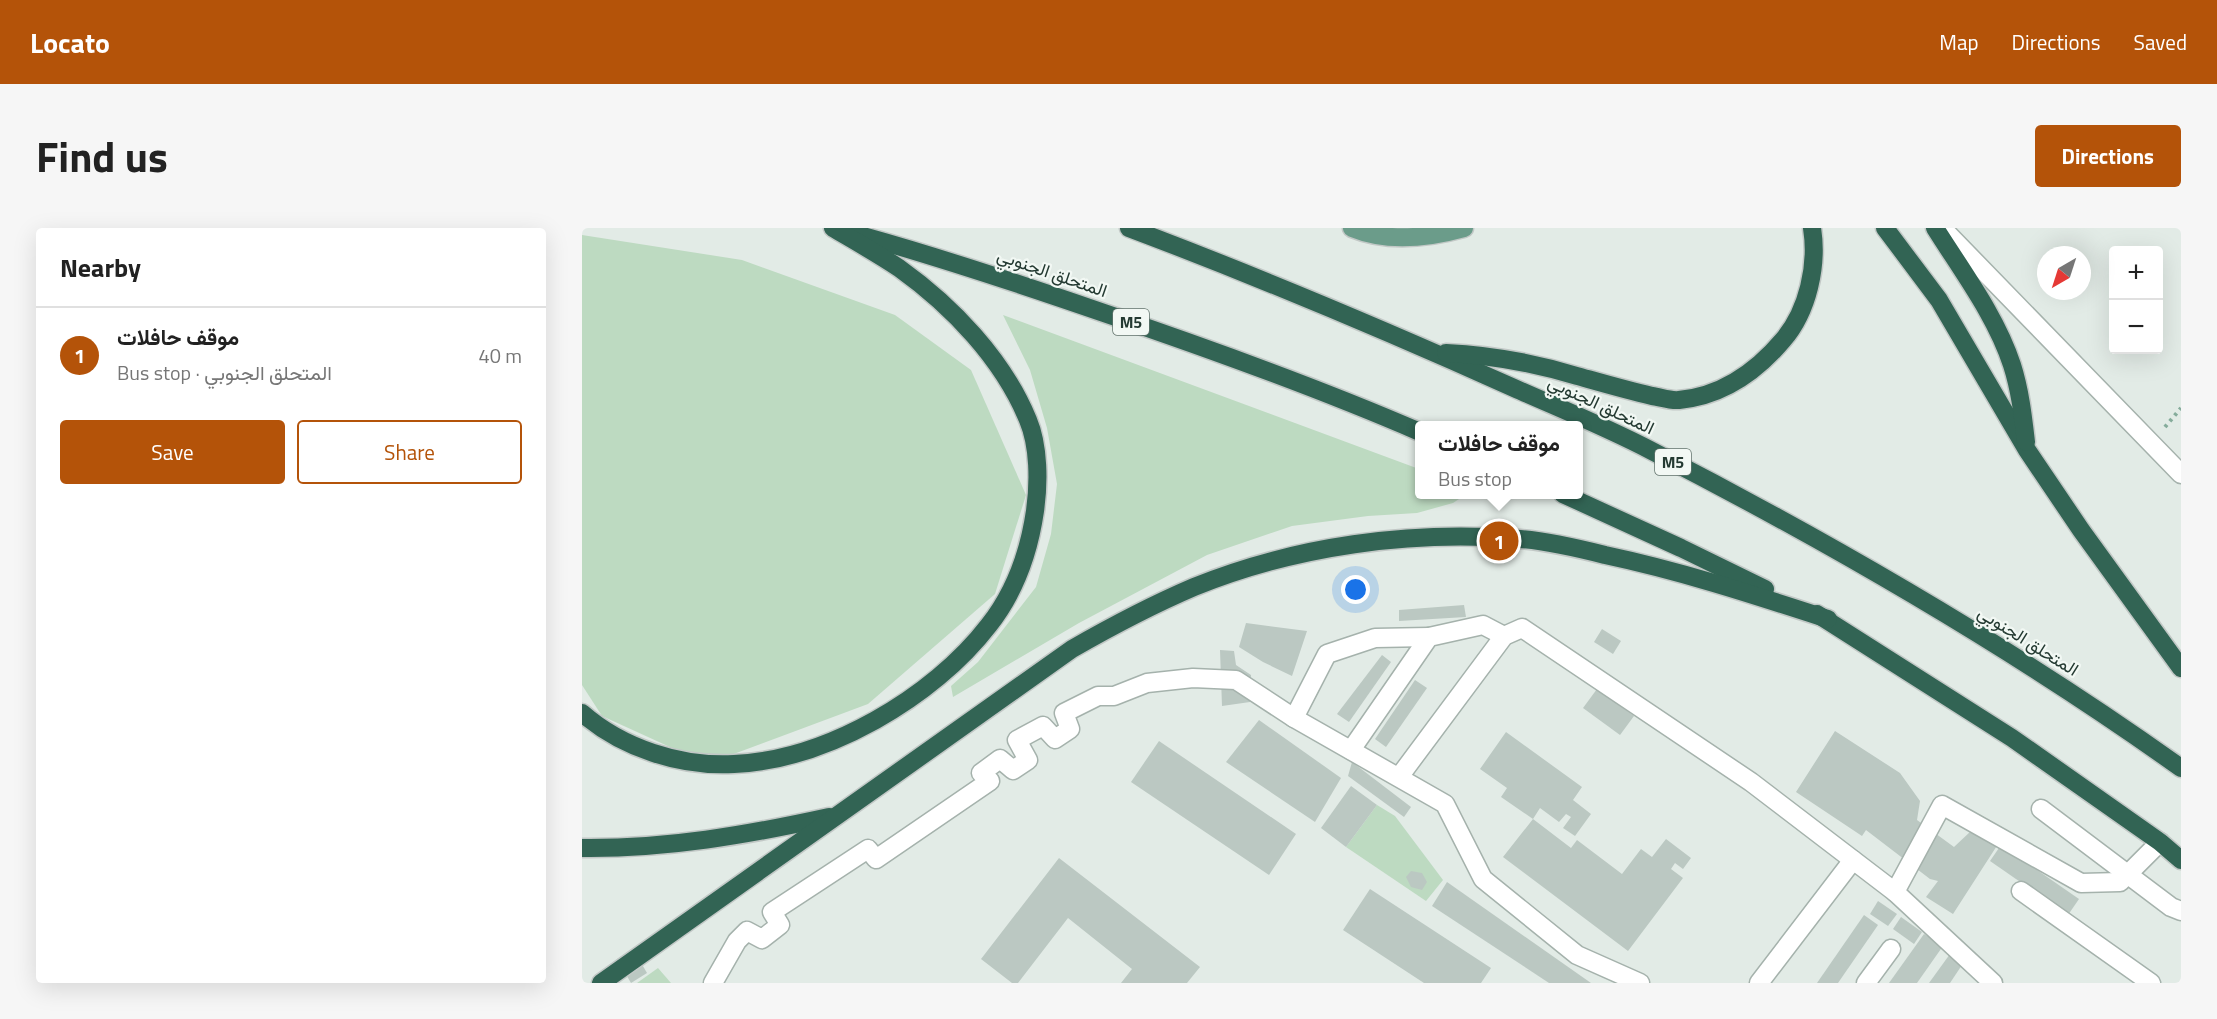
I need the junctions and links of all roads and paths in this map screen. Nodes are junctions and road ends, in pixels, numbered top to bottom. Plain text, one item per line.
1 (835, 228) edge
2 (1129, 228) edge
3 (1352, 228) edge
4 (1464, 228) edge
5 (1812, 228) edge
6 (1885, 228) edge
7 (1935, 228) edge
8 (1942, 228) edge
9 (1434, 352) junction
10 (1415, 430) edge
11 (2027, 450) junction
12 (2181, 474) edge
13 (1572, 499) edge
14 (1828, 620) junction
15 (1504, 636) junction
16 (1429, 637) junction
17 (2181, 668) edge
18 (582, 713) edge
19 (1294, 718) junction
20 (1351, 750) junction
21 (2181, 768) edge
22 (1400, 777) junction
23 (2041, 809) dead end
24 (840, 814) junction
25 (2160, 842) junction
26 (582, 848) edge
27 (1853, 860) junction
28 (2181, 860) edge
29 (2127, 875) junction
30 (2021, 891) dead end
31 (1895, 892) junction
32 (2181, 911) edge
33 (1891, 949) dead end
34 (1985, 980) edge
35 (601, 983) edge
36 (713, 983) edge
37 (1640, 983) edge
38 (1759, 983) edge
39 (1866, 983) edge
40 (2151, 983) edge

1 - 10 highway, المتحلق الجنوبي / M5
1 - 18 highway
2 - 9 highway, المتحلق الجنوبي / M5
3 - 4 main road
5 - 9 highway
6 - 11 highway
7 - 11 highway
8 - 12 street
9 - 21 highway, المتحلق الجنوبي / M5
11 - 17 highway
13 - 14 highway
14 - 24 highway
14 - 25 highway
15 - 16 street
15 - 22 street
15 - 27 street
16 - 19 street
16 - 20 street
19 - 20 street
19 - 36 street
20 - 22 street
22 - 37 street
23 - 29 street
24 - 26 highway
24 - 35 highway
25 - 28 highway
25 - 29 street
27 - 31 street
27 - 38 street
29 - 31 street
29 - 32 street
30 - 40 street
31 - 34 street
33 - 39 street

